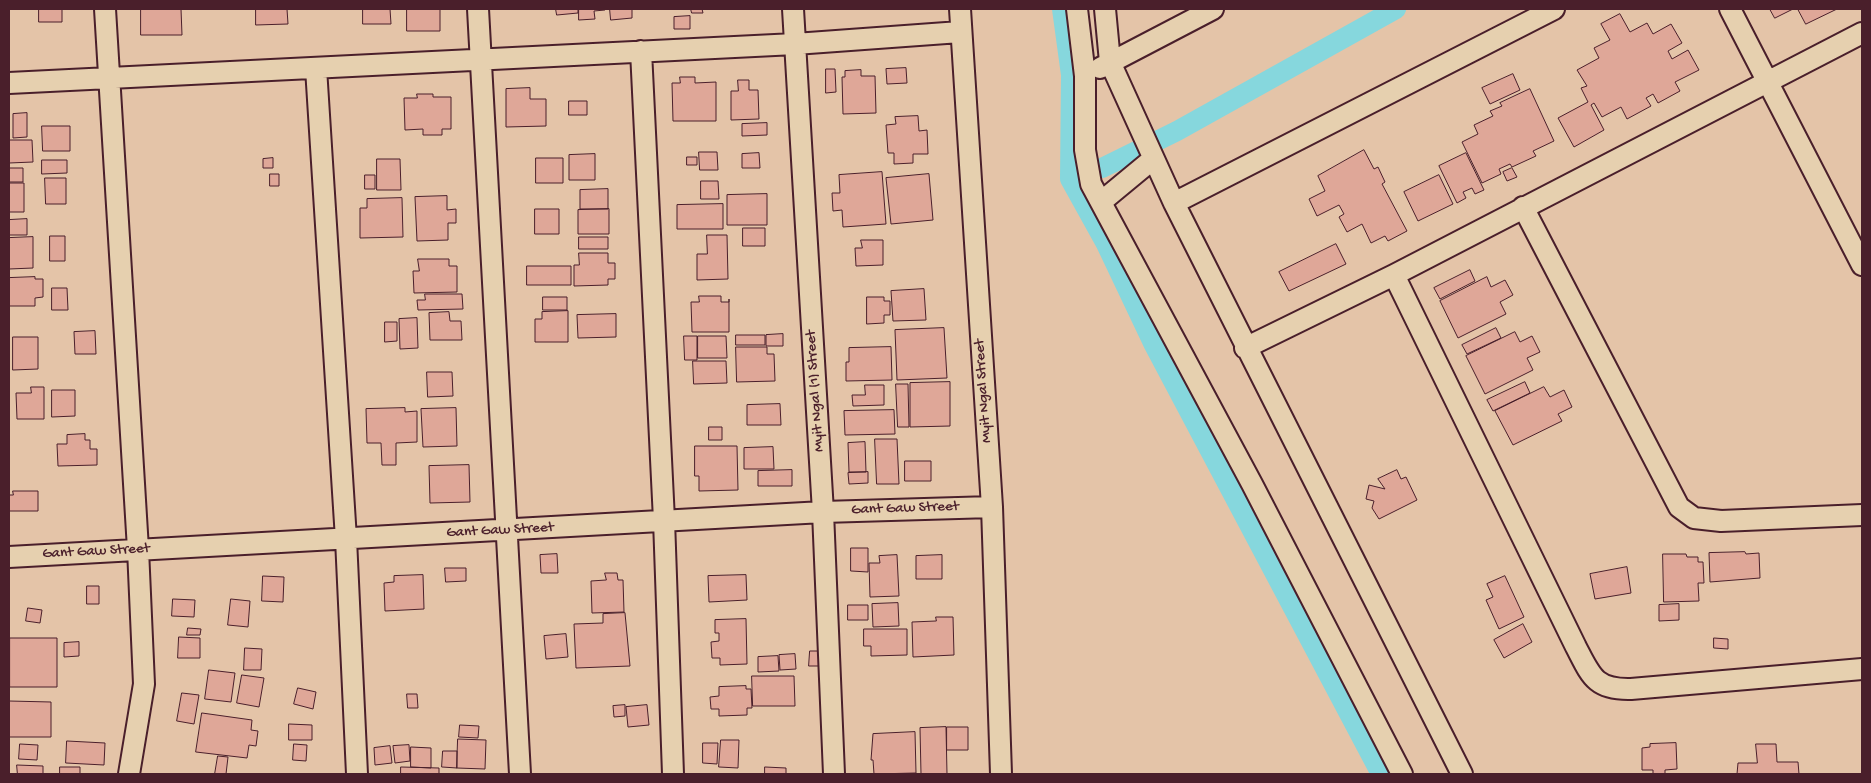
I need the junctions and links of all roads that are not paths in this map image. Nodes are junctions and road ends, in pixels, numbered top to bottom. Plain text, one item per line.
1 (105, 9) edge
2 (478, 9) edge
3 (793, 9) edge
4 (960, 9) edge
5 (1077, 9) edge
6 (1105, 9) edge
7 (1213, 9) edge
8 (1554, 9) edge
9 (1730, 9) edge
10 (960, 32) junction
11 (1862, 32) edge
12 (795, 44) junction
13 (641, 51) junction
14 (480, 61) junction
15 (1110, 62) junction
16 (316, 68) junction
17 (1085, 76) junction
18 (108, 80) junction
19 (1768, 81) junction
20 (9, 83) edge
21 (1149, 149) junction
22 (1100, 202) junction
23 (1174, 203) junction
24 (1523, 207) junction
25 (1862, 265) edge
26 (1394, 275) junction
27 (1245, 348) junction
28 (992, 507) junction
29 (823, 512) junction
30 (1862, 515) edge
31 (664, 520) junction
32 (508, 531) junction
33 (346, 539) junction
34 (138, 549) junction
35 (9, 557) edge
36 (1862, 669) edge
37 (129, 774) edge
38 (357, 774) edge
39 (520, 774) edge
40 (673, 774) edge
41 (834, 774) edge
42 (1001, 774) edge
43 (1402, 774) edge
44 (1462, 774) edge

1 - 18 street
2 - 14 street
3 - 12 street, Myit Ngal (1) Street
4 - 10 street, Myit Ngal Street
5 - 17 street
6 - 15 street
7 - 15 street
8 - 23 street
9 - 19 street
10 - 12 street
10 - 28 street, Myit Ngal Street
11 - 19 street
12 - 13 street
12 - 29 street, Myit Ngal (1) Street
13 - 14 street
13 - 31 street
14 - 16 street
14 - 32 street
15 - 17 street
15 - 21 street
16 - 18 street
16 - 33 street
17 - 22 street
18 - 20 street
18 - 34 street
19 - 24 street
19 - 25 street
21 - 22 street
21 - 23 street
22 - 43 street
23 - 27 street
24 - 26 street
24 - 30 street
26 - 27 street
26 - 36 street
27 - 44 street
28 - 29 street, Gant Gaw Street
28 - 42 street, Myit Ngal Street
29 - 31 street, Gant Gaw Street
29 - 41 street, Myit Ngal (1) Street
31 - 32 street, Gant Gaw Street
31 - 40 street
32 - 33 street, Gant Gaw Street
32 - 39 street
33 - 34 street, Gant Gaw Street
33 - 38 street
34 - 35 street, Gant Gaw Street
34 - 37 street

